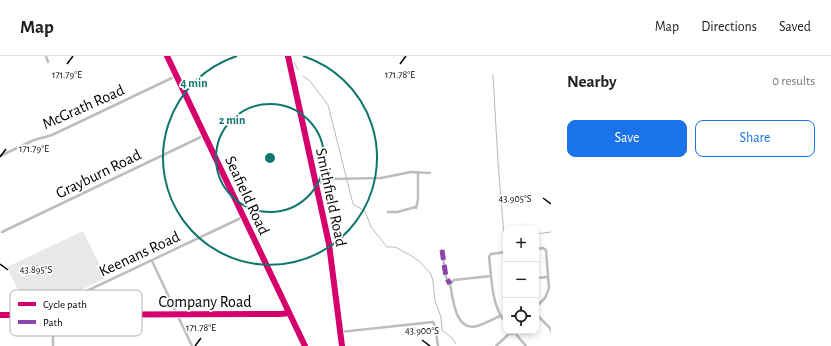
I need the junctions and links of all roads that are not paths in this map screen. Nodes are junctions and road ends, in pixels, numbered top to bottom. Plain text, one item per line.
1 (46, 56) edge
2 (167, 56) edge
3 (288, 56) edge
4 (48, 62) dead end
5 (176, 76) junction
6 (204, 135) junction
7 (0, 156) edge
8 (418, 172) junction
9 (430, 173) dead end
10 (316, 184) junction
11 (388, 212) dead end
12 (243, 217) junction
13 (2, 232) dead end
14 (539, 249) edge
15 (442, 250) dead end
16 (503, 252) edge
17 (152, 261) junction
18 (491, 276) junction
19 (548, 277) junction
20 (539, 278) edge
21 (450, 284) junction
22 (90, 290) edge
23 (539, 303) edge
24 (289, 313) junction
25 (142, 315) edge
26 (177, 315) junction
27 (500, 316) junction
28 (539, 317) edge
29 (503, 320) edge
30 (340, 332) junction
31 (551, 332) edge
32 (507, 334) edge
33 (517, 334) edge
34 (52, 336) edge
35 (53, 346) edge
36 (192, 346) edge
37 (305, 346) edge
38 (342, 346) edge
39 (438, 346) edge
40 (496, 346) edge
41 (526, 346) edge

1 - 4 street
2 - 5 street, Seafield Road
3 - 10 street, Smithfield Road
5 - 6 street, Seafield Road
5 - 7 street, McGrath Road
6 - 12 street, Seafield Road
6 - 13 street, Grayburn Road
8 - 9 street
8 - 10 street
8 - 11 street
10 - 30 street, Smithfield Road
12 - 17 street, Keenans Road
12 - 24 street, Seafield Road
14 - 19 street
15 - 21 street
16 - 18 street
17 - 22 street, Keenans Road
17 - 26 street
18 - 21 street
18 - 27 street
19 - 20 street
19 - 23 street
21 - 27 street
24 - 26 street, Company Road
24 - 37 street, Seafield Road
25 - 26 street, Company Road
26 - 36 street
27 - 29 street
28 - 31 street
30 - 38 street, Smithfield Road
30 - 39 street
32 - 40 street
33 - 41 street
34 - 35 street

